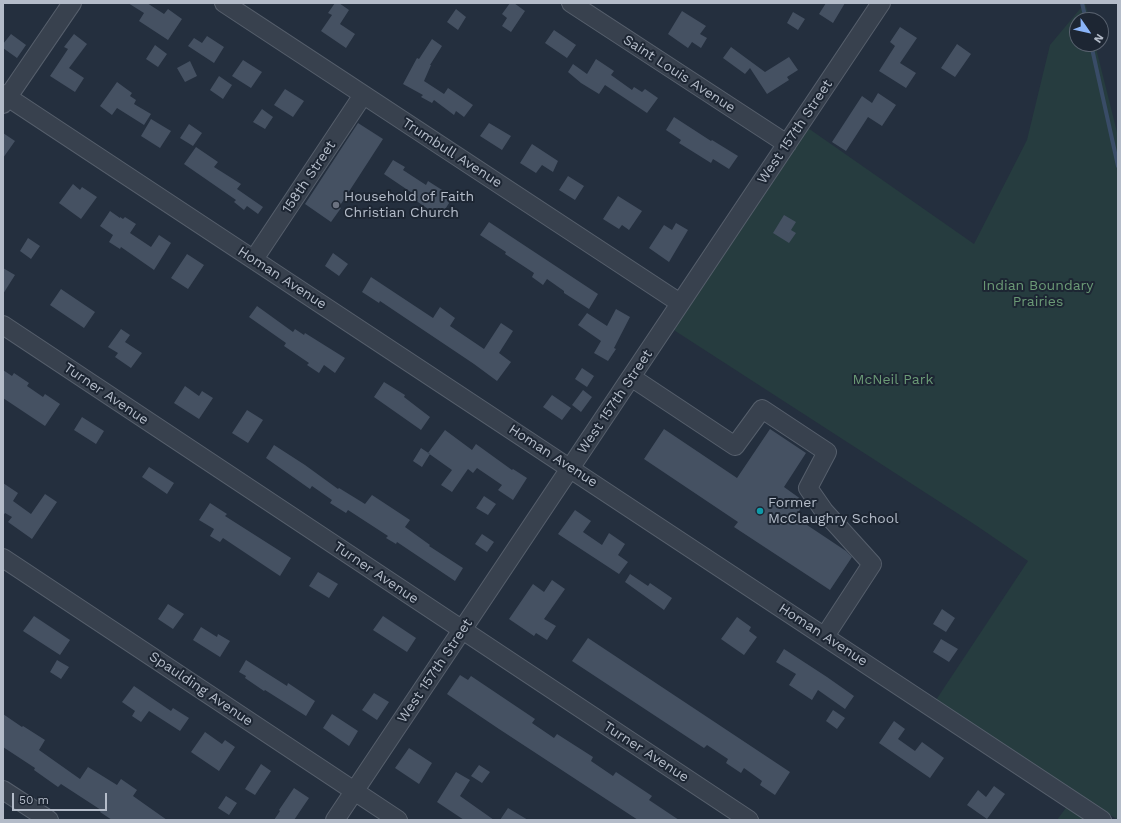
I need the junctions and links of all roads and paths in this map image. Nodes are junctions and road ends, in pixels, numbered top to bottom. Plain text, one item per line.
1 (72, 3) edge
2 (224, 3) edge
3 (571, 3) edge
4 (881, 3) edge
5 (363, 95) junction
6 (5, 98) edge
7 (786, 144) junction
8 (254, 259) junction
9 (680, 303) junction
10 (3, 325) edge
11 (631, 377) junction
12 (570, 468) junction
13 (3, 558) edge
14 (462, 631) junction
15 (825, 636) junction
16 (3, 790) edge
17 (354, 791) junction
18 (49, 820) edge
19 (335, 820) edge
20 (398, 820) edge
21 (749, 820) edge
22 (1102, 820) edge

1 - 6 street
2 - 5 street, Trumbull Avenue
3 - 7 street, Saint Louis Avenue
4 - 7 street, West 157th Street
5 - 8 street, 158th Street
5 - 9 street, Trumbull Avenue
6 - 8 street, Homan Avenue
7 - 9 street, West 157th Street
8 - 12 street, Homan Avenue
9 - 11 street, West 157th Street
10 - 14 street, Turner Avenue
11 - 12 street, West 157th Street
11 - 15 street
12 - 14 street, West 157th Street
12 - 15 street, Homan Avenue
13 - 17 street, Spaulding Avenue
14 - 17 street, West 157th Street
14 - 21 street, Turner Avenue
15 - 22 street, Homan Avenue
16 - 18 street
17 - 19 street, West 157th Street
17 - 20 street, Spaulding Avenue

